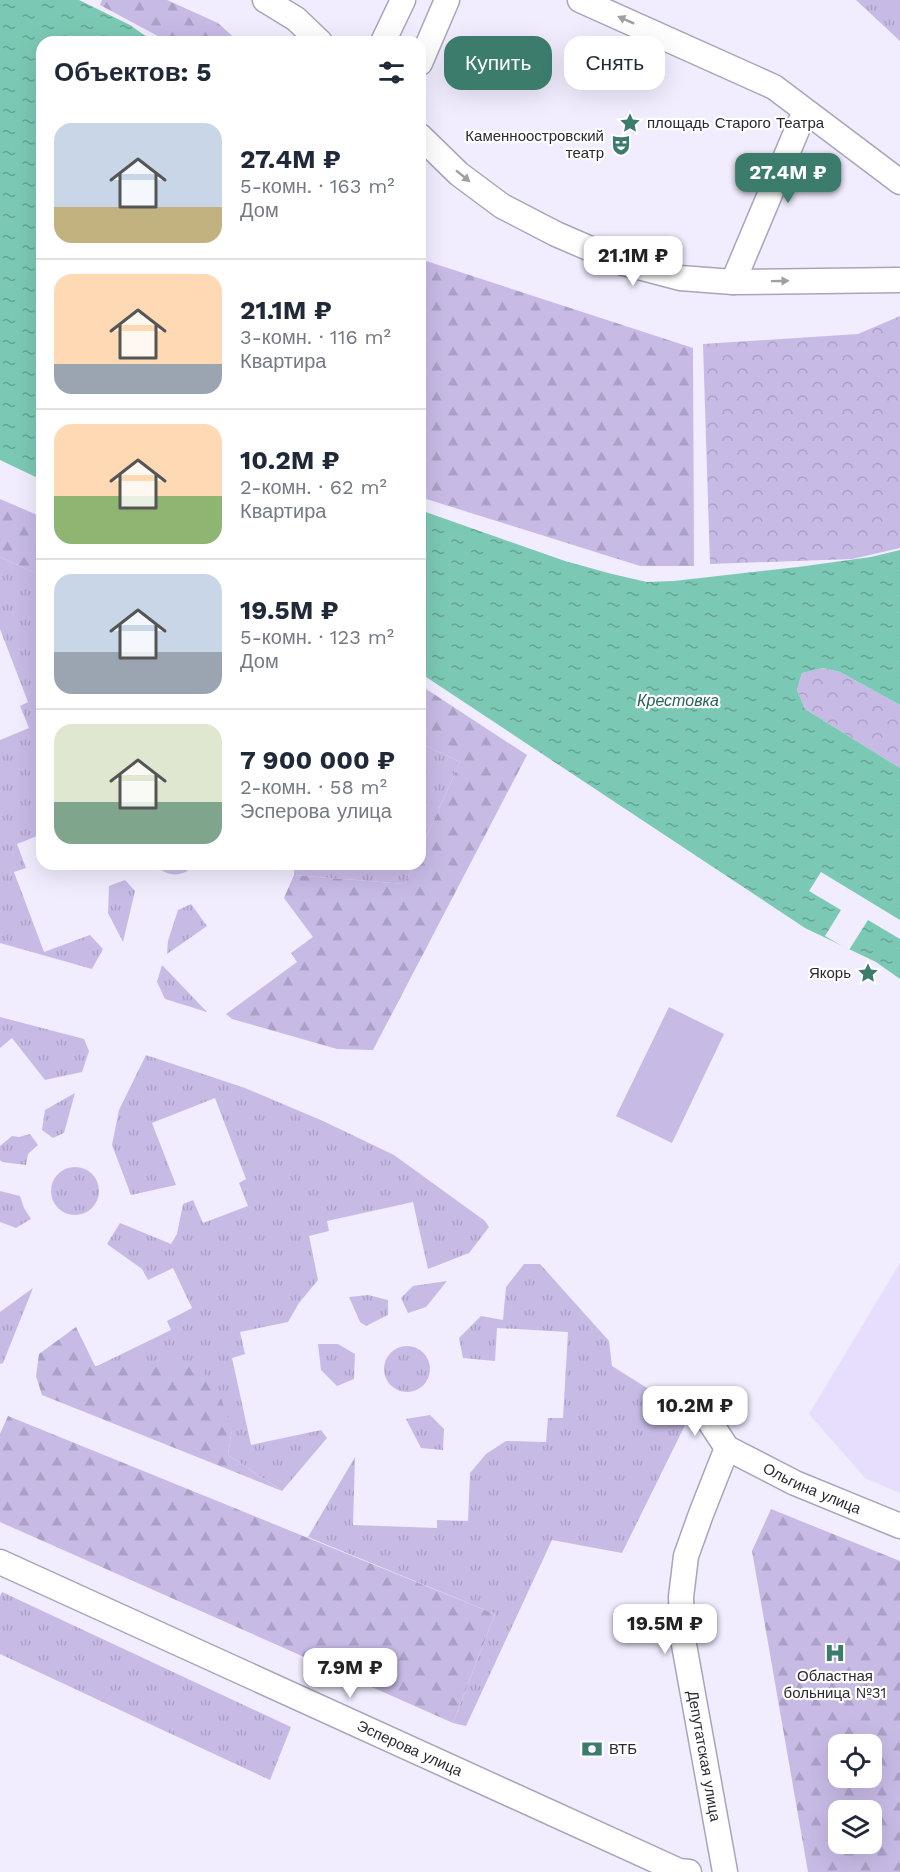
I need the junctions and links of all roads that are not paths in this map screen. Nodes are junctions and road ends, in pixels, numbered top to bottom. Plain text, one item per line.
1 (265, 0) edge
2 (403, 0) edge
3 (447, 0) edge
4 (591, 2) edge
5 (294, 10) edge
6 (315, 36) edge
7 (386, 36) edge
8 (426, 49) edge
9 (805, 111) junction
10 (426, 142) edge
11 (900, 182) edge
12 (900, 280) edge
13 (733, 282) junction
14 (698, 1404) dead end
15 (727, 1448) junction
16 (900, 1526) edge
17 (0, 1562) edge
18 (689, 1872) edge
19 (723, 1872) edge

1 - 5 street
2 - 7 street
3 - 8 street
9 -> 4 street
5 - 6 street
9 - 11 street
9 - 13 street
10 -> 13 street
13 -> 12 street
14 - 15 street
15 - 16 street, Ольгина улица
15 - 19 street, Депутатская улица
17 - 18 street, Эсперова улица

